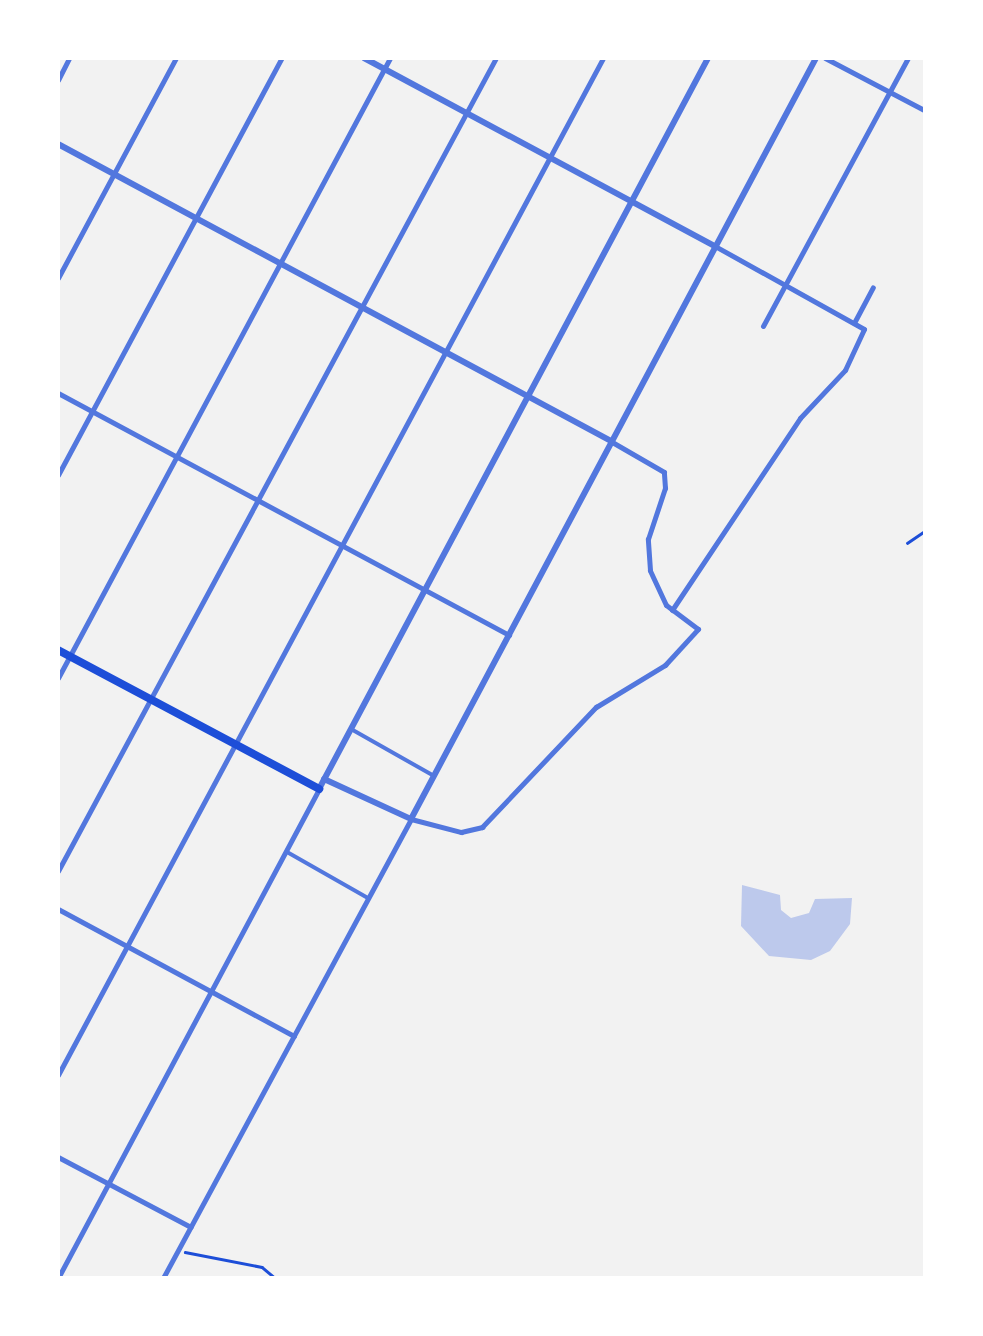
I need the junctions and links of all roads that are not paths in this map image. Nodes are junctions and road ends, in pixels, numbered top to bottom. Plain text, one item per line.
1 (69, 58) edge
2 (176, 58) edge
3 (282, 58) edge
4 (364, 58) edge
5 (390, 58) edge
6 (496, 58) edge
7 (603, 58) edge
8 (708, 58) edge
9 (816, 58) edge
10 (825, 58) edge
11 (908, 58) edge
12 (384, 68) junction
13 (58, 80) edge
14 (891, 92) junction
15 (926, 111) edge
16 (466, 112) junction
17 (58, 144) edge
18 (549, 157) junction
19 (114, 174) junction
20 (632, 201) junction
21 (196, 218) junction
22 (715, 246) junction
23 (280, 264) junction
24 (58, 278) edge
25 (786, 285) junction
26 (873, 287) dead end
27 (362, 307) junction
28 (859, 323) junction
29 (763, 326) dead end
30 (447, 353) junction
31 (58, 393) edge
32 (528, 396) junction
33 (92, 411) junction
34 (611, 441) junction
35 (176, 456) junction
36 (58, 475) edge
37 (258, 501) junction
38 (342, 546) junction
39 (427, 591) junction
40 (672, 610) junction
41 (508, 635) junction
42 (58, 650) edge
43 (69, 656) junction
44 (58, 678) edge
45 (152, 700) junction
46 (351, 729) junction
47 (232, 743) junction
48 (434, 776) junction
49 (324, 779) junction
50 (319, 789) junction
51 (410, 819) junction
52 (286, 852) junction
53 (58, 870) edge
54 (368, 898) junction
55 (58, 909) edge
56 (126, 946) junction
57 (212, 992) junction
58 (294, 1036) junction
59 (58, 1076) edge
60 (58, 1157) edge
61 (108, 1184) junction
62 (190, 1227) junction
63 (58, 1278) edge
64 (163, 1278) edge

1 - 13 street
2 - 19 street
3 - 21 street
4 - 12 street
5 - 12 street
6 - 16 street
7 - 18 street
8 - 20 street
9 - 22 street
10 - 14 street
11 - 14 street
12 - 16 street
12 - 23 street
14 - 15 street
14 - 25 street
16 - 18 street
16 - 27 street
17 - 19 street
18 - 20 street
18 - 30 street
19 - 21 street
19 - 24 street
20 - 22 street
20 - 32 street
21 - 23 street
21 - 33 street
22 - 25 street
22 - 34 street
23 - 27 street
23 - 35 street
25 - 28 street
25 - 29 street
26 - 28 street
27 - 30 street
27 - 37 street
28 - 40 street
30 - 32 street
30 - 38 street
31 - 33 street
32 - 34 street
32 - 39 street
33 - 35 street
33 - 36 street
34 - 40 street
34 - 41 street
35 - 37 street
35 - 43 street
37 - 38 street
37 - 45 street
38 - 39 street
38 - 47 street
39 - 41 street
39 - 46 street
40 - 51 street
41 - 48 street
42 - 43 main road
43 - 44 street
43 - 45 main road
45 - 47 main road
45 - 53 street
46 - 48 street
46 - 49 street
47 - 50 main road
47 - 56 street
48 - 51 street
49 - 50 street
49 - 51 street
50 - 52 street
51 - 54 street
52 - 54 street
52 - 57 street
54 - 58 street
55 - 56 street
56 - 57 street
56 - 59 street
57 - 58 street
57 - 61 street
58 - 62 street
60 - 61 street
61 - 62 street
61 - 63 street
62 - 64 street

